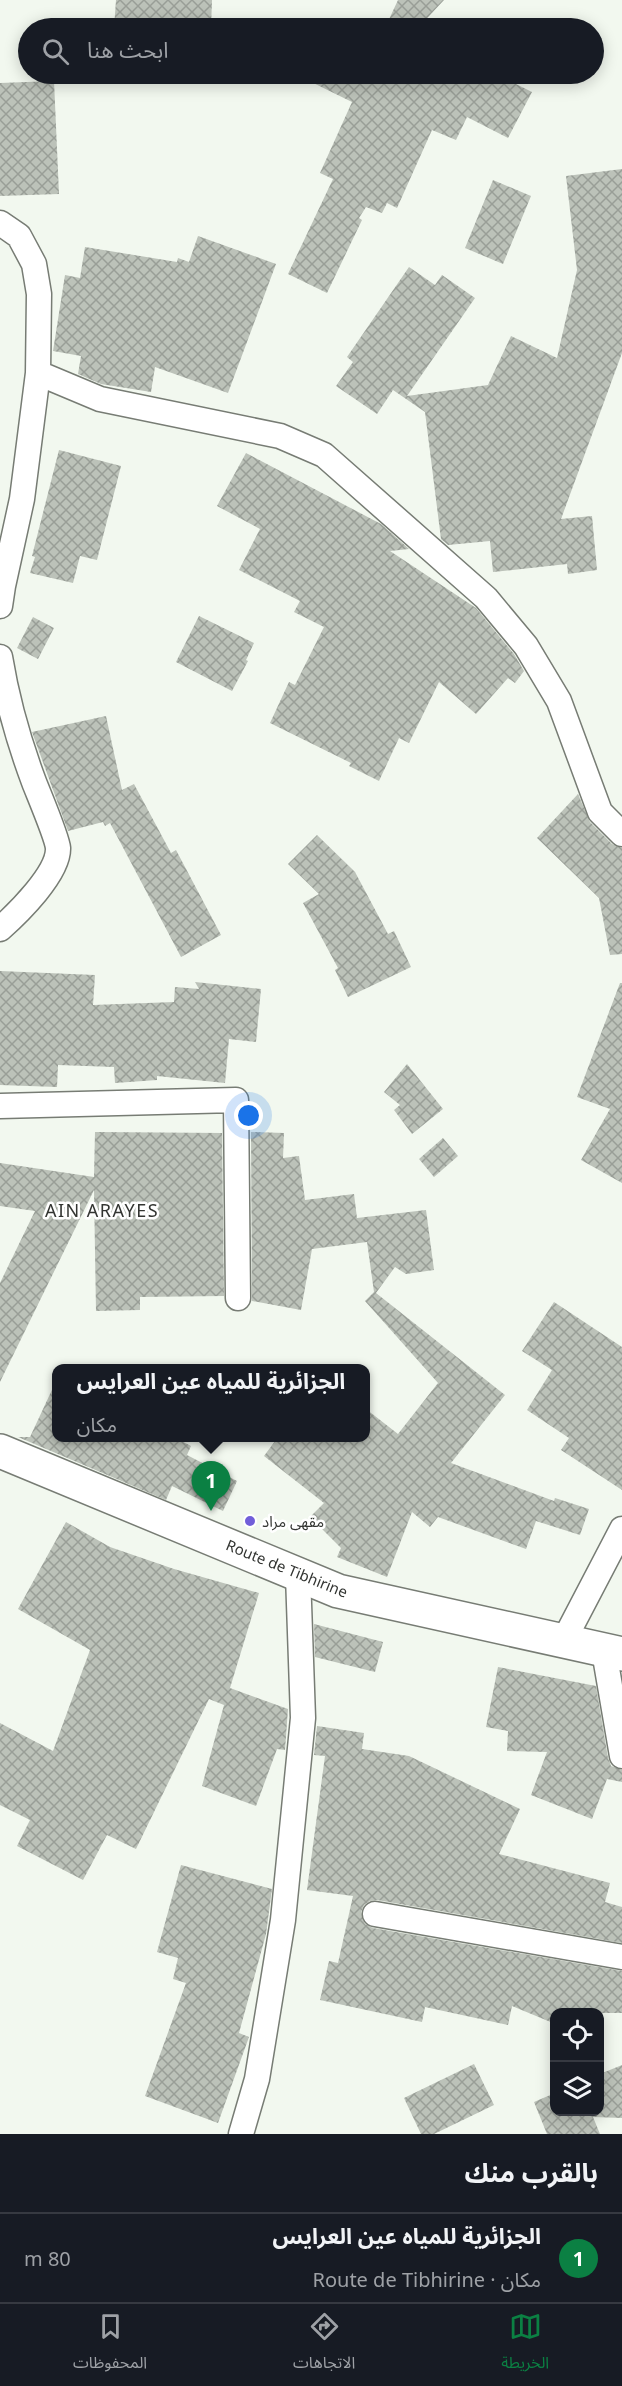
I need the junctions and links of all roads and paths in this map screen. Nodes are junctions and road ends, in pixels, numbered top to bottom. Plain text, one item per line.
1 (0, 223) edge
2 (38, 373) junction
3 (0, 606) edge
4 (0, 657) edge
5 (622, 834) edge
6 (0, 929) edge
7 (0, 1106) edge
8 (238, 1298) dead end
9 (0, 1451) edge
10 (622, 1529) edge
11 (298, 1575) junction
12 (563, 1642) junction
13 (613, 1652) edge
14 (622, 1756) edge
15 (375, 1914) dead end
16 (622, 1957) edge
17 (241, 2134) edge

1 - 2 street
2 - 3 street
2 - 5 street
4 - 6 street
7 - 8 street
9 - 11 street, Route de Tibhirine
10 - 12 street
11 - 12 street, Route de Tibhirine
11 - 17 street
12 - 13 street, Route de Tibhirine
13 - 14 street
15 - 16 street

